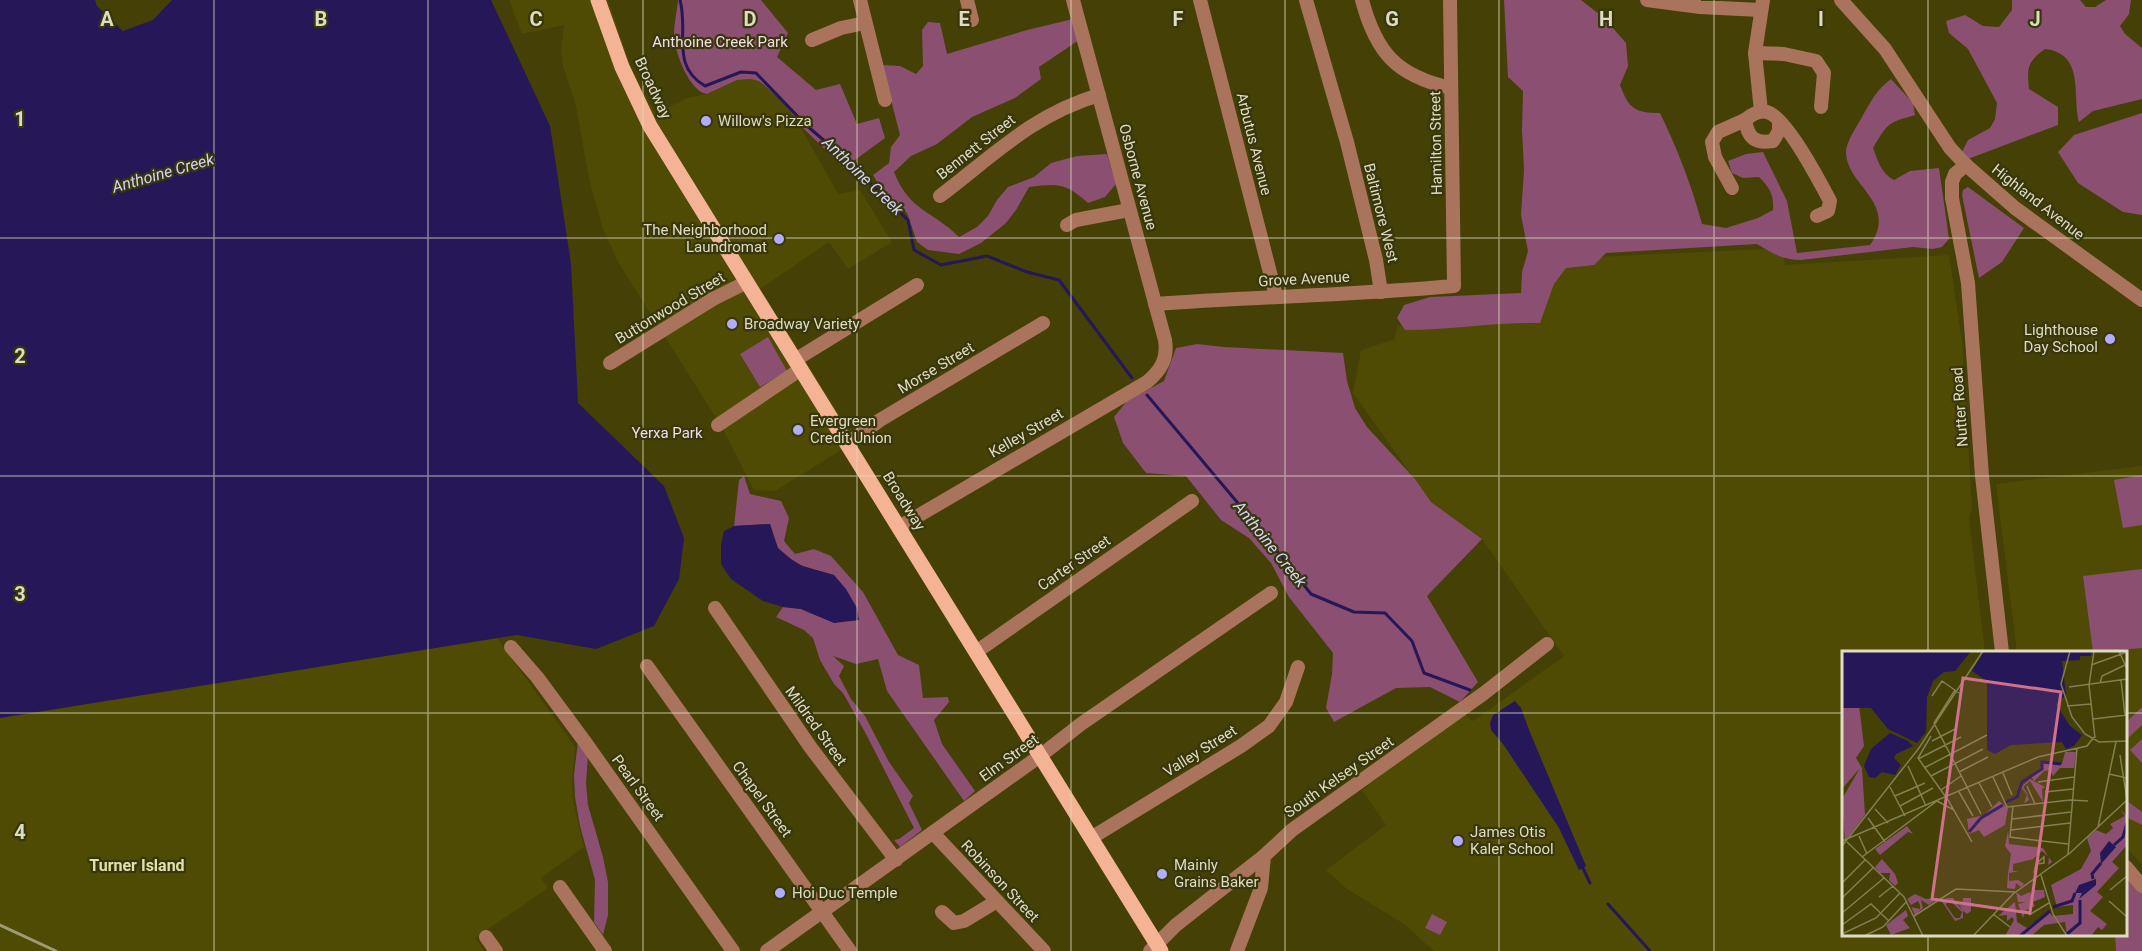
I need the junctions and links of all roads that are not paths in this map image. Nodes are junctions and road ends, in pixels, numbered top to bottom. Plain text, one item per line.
1 (598, 0) edge
2 (860, 0) edge
3 (967, 0) edge
4 (1073, 0) edge
5 (1200, 0) edge
6 (1306, 0) edge
7 (1362, 0) edge
8 (1450, 0) edge
9 (1647, 0) edge
10 (1841, 0) edge
11 (1668, 2) edge
12 (1761, 5) edge
13 (972, 20) dead end
14 (865, 23) junction
15 (812, 40) dead end
16 (1755, 54) junction
17 (1451, 88) junction
18 (1099, 95) junction
19 (885, 100) dead end
20 (1821, 106) dead end
21 (1761, 111) junction
22 (1745, 120) junction
23 (1779, 122) junction
24 (1966, 165) junction
25 (1732, 188) dead end
26 (940, 196) dead end
27 (1129, 210) junction
28 (1817, 216) dead end
29 (1067, 225) dead end
30 (747, 282) junction
31 (917, 285) dead end
32 (1454, 286) joint
33 (1381, 292) junction
34 (1276, 296) junction
35 (2142, 300) edge
36 (1155, 304) junction
37 (1043, 323) dead end
38 (1164, 362) joint
39 (610, 363) dead end
40 (798, 364) junction
41 (718, 425) dead end
42 (848, 444) junction
43 (1192, 501) dead end
44 (899, 527) junction
45 (1270, 593) dead end
46 (715, 608) dead end
47 (1547, 644) dead end
48 (511, 647) dead end
49 (2002, 651) edge
50 (976, 652) junction
51 (647, 666) dead end
52 (1298, 667) dead end
53 (1040, 756) junction
54 (933, 833) junction
55 (1091, 838) junction
56 (1264, 856) junction
57 (896, 860) junction
58 (2127, 868) edge
59 (2142, 886) edge
60 (560, 887) dead end
61 (997, 901) junction
62 (822, 911) junction
63 (942, 912) dead end
64 (486, 937) dead end
65 (1156, 949) edge
66 (496, 951) edge
67 (605, 951) edge
68 (733, 951) edge
69 (768, 951) edge
70 (850, 951) edge
71 (1044, 951) edge
72 (1237, 951) edge

1 - 30 main road, Broadway
2 - 14 street
3 - 13 street
4 - 18 street, Osborne Avenue
5 - 34 street, Arbutus Avenue
6 - 33 street, Baltimore West
7 - 17 street
8 - 17 street, Hamilton Street
9 - 11 street
10 - 24 street, Highland Avenue
11 - 12 street
12 - 16 street
14 - 15 street
14 - 19 street
16 - 20 street
16 - 21 street
17 - 32 street, Hamilton Street
18 - 26 street, Bennett Street
18 - 27 street, Osborne Avenue
21 - 22 street
21 - 23 street
22 - 23 street
22 - 25 street
23 - 28 street
24 - 35 street, Highland Avenue
24 - 49 street, Nutter Road
27 - 29 street
27 - 36 street, Osborne Avenue
30 - 39 street, Buttonwood Street
30 - 40 main road, Broadway
31 - 40 street
32 - 33 street, Grove Avenue
33 - 34 street, Grove Avenue
34 - 36 street, Grove Avenue
36 - 38 street, Osborne Avenue
37 - 42 street, Morse Street
38 - 44 street, Kelley Street
40 - 41 street
40 - 42 main road, Broadway
42 - 44 main road, Broadway
43 - 50 street, Carter Street
44 - 50 main road, Broadway
45 - 53 street, Elm Street
46 - 57 street, Mildred Street
47 - 56 street, South Kelsey Street
48 - 68 street, Pearl Street
50 - 53 main road, Broadway
51 - 62 street, Chapel Street
52 - 55 street, Valley Street
53 - 54 street, Elm Street
53 - 55 main road, Broadway
54 - 57 street, Elm Street
54 - 61 street, Robinson Street
55 - 65 main road, Broadway
56 - 65 street, South Kelsey Street
56 - 72 street
57 - 62 street, Elm Street
58 - 59 street
60 - 67 street
61 - 63 street
61 - 71 street, Robinson Street
62 - 69 street, Elm Street
62 - 70 street, Chapel Street
64 - 66 street

